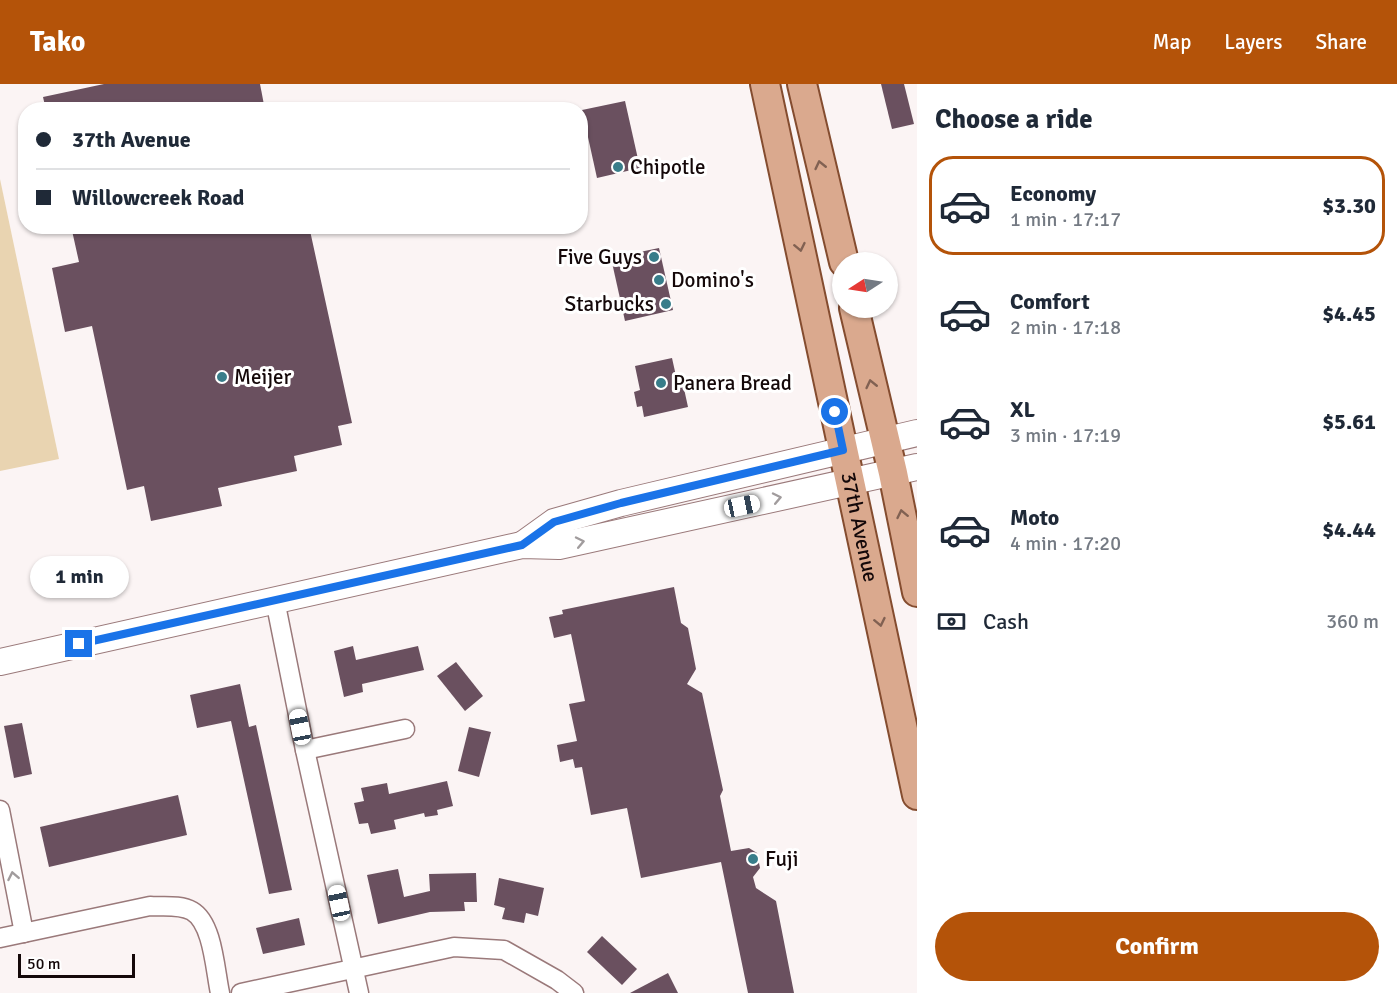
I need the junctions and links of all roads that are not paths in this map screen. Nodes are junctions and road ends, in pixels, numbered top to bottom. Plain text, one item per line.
1 (765, 84) edge
2 (802, 84) edge
3 (842, 252) edge
4 (856, 318) edge
5 (917, 433) edge
6 (885, 441) junction
7 (843, 450) junction
8 (905, 470) edge
9 (850, 482) junction
10 (522, 545) junction
11 (917, 592) edge
12 (274, 600) junction
13 (0, 662) edge
14 (405, 729) dead end
15 (305, 750) junction
16 (917, 795) edge
17 (0, 810) edge
18 (24, 933) junction
19 (1, 934) edge
20 (353, 968) junction
21 (220, 993) edge
22 (241, 993) edge
23 (359, 993) edge
24 (574, 993) edge

1 -> 7 main road, 37th Avenue
3 -> 2 main road
6 -> 4 main road, 37th Avenue
5 - 6 main road
6 - 7 main road
6 - 8 main road, 37th Avenue
7 - 9 main road, 37th Avenue
7 - 10 main road
8 - 9 main road
11 -> 8 main road, 37th Avenue
10 -> 9 main road
9 -> 16 main road, 37th Avenue
10 - 12 main road
12 - 13 main road
12 - 15 street
14 - 15 street
15 - 20 street
18 -> 17 street
18 - 19 street
18 - 21 street
20 - 22 street
20 - 23 street
20 - 24 street

